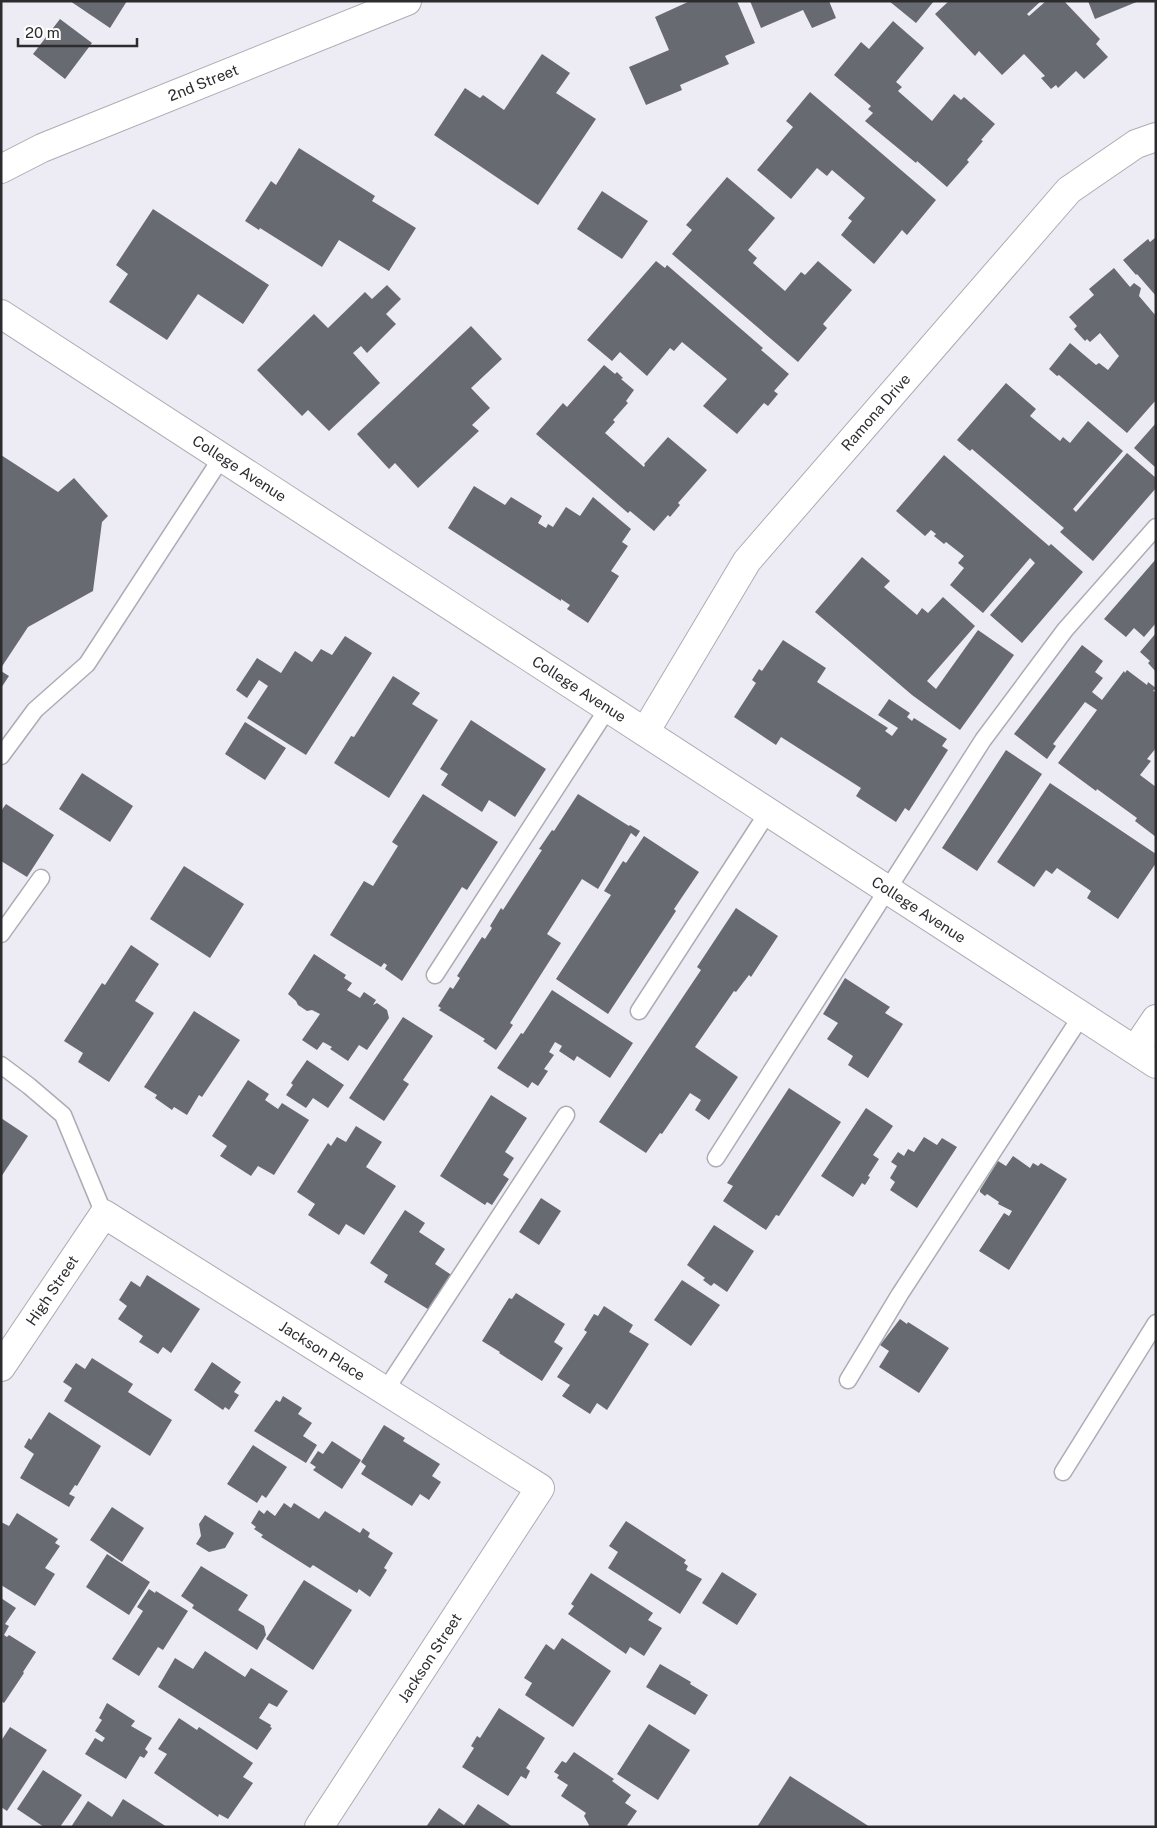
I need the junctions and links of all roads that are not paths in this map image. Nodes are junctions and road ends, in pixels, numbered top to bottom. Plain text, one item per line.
1 (407, 1) edge
2 (1156, 137) edge
3 (1, 169) edge
4 (1, 314) edge
5 (222, 457) junction
6 (1156, 526) edge
7 (608, 708) junction
8 (644, 732) junction
9 (1, 756) edge
10 (768, 812) junction
11 (41, 878) dead end
12 (886, 889) junction
13 (1, 934) edge
14 (435, 975) dead end
15 (639, 1011) dead end
16 (1082, 1015) junction
17 (1156, 1019) edge
18 (1145, 1057) edge
19 (1, 1065) edge
20 (566, 1115) dead end
21 (716, 1158) dead end
22 (104, 1214) junction
23 (1156, 1323) edge
24 (1, 1367) edge
25 (848, 1380) dead end
26 (385, 1390) junction
27 (1063, 1472) dead end
28 (540, 1488) joint
29 (319, 1827) edge

1 - 3 street, 2nd Street
2 - 8 street, Ramona Drive
4 - 5 street, College Avenue
5 - 7 street, College Avenue
5 - 9 lane
6 - 12 lane
7 - 8 street, College Avenue
7 - 14 lane
8 - 10 street, College Avenue
10 - 12 street, College Avenue
10 - 15 lane
11 - 13 lane
12 - 16 street, College Avenue
12 - 21 lane
16 - 18 street, College Avenue
16 - 25 lane
17 - 18 street
19 - 22 lane
20 - 26 lane
22 - 24 street, High Street
22 - 26 street, Jackson Place
23 - 27 lane
26 - 28 street, Jackson Place
28 - 29 street, Jackson Street

